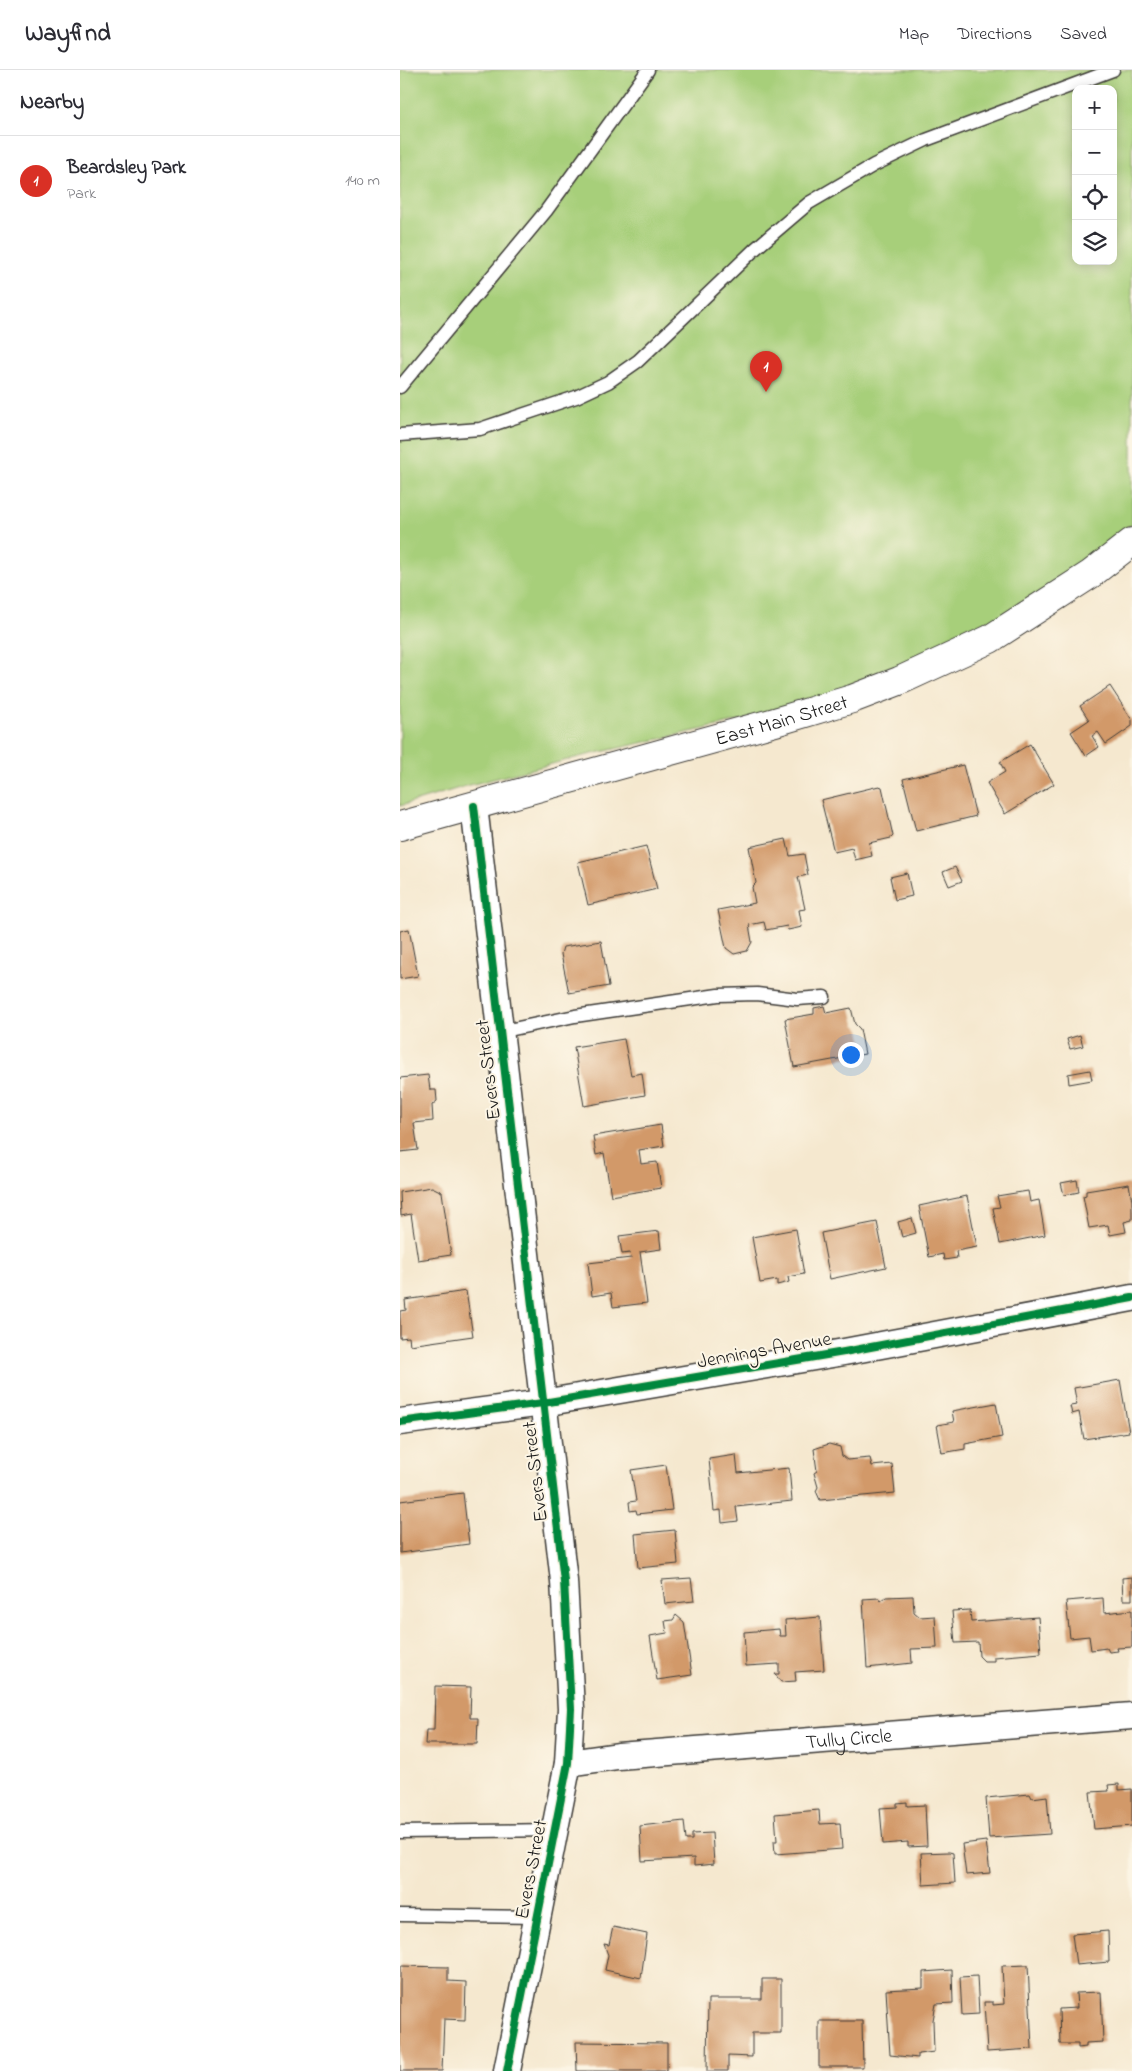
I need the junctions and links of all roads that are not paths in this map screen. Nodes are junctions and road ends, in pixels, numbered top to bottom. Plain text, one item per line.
1 (648, 70) edge
2 (1113, 70) edge
3 (400, 387) edge
4 (400, 435) edge
5 (1132, 542) edge
6 (474, 806) junction
7 (400, 826) edge
8 (824, 997) dead end
9 (499, 1032) junction
10 (1132, 1298) edge
11 (543, 1403) junction
12 (400, 1422) edge
13 (1132, 1716) edge
14 (568, 1762) junction
15 (554, 1830) junction
16 (400, 1832) edge
17 (400, 1915) edge
18 (537, 1917) junction
19 (507, 2071) edge

1 - 3 lane
2 - 4 lane
5 - 6 main road, East Main Street
6 - 7 main road, East Main Street
6 - 9 street, Evers Street
8 - 9 lane
9 - 11 street, Evers Street
10 - 11 street, Jennings Avenue
11 - 12 street, Jennings Avenue
11 - 14 street, Evers Street
13 - 14 street, Tully Circle
14 - 15 street, Evers Street
15 - 16 lane
15 - 18 street, Evers Street
17 - 18 lane
18 - 19 street, Evers Street

